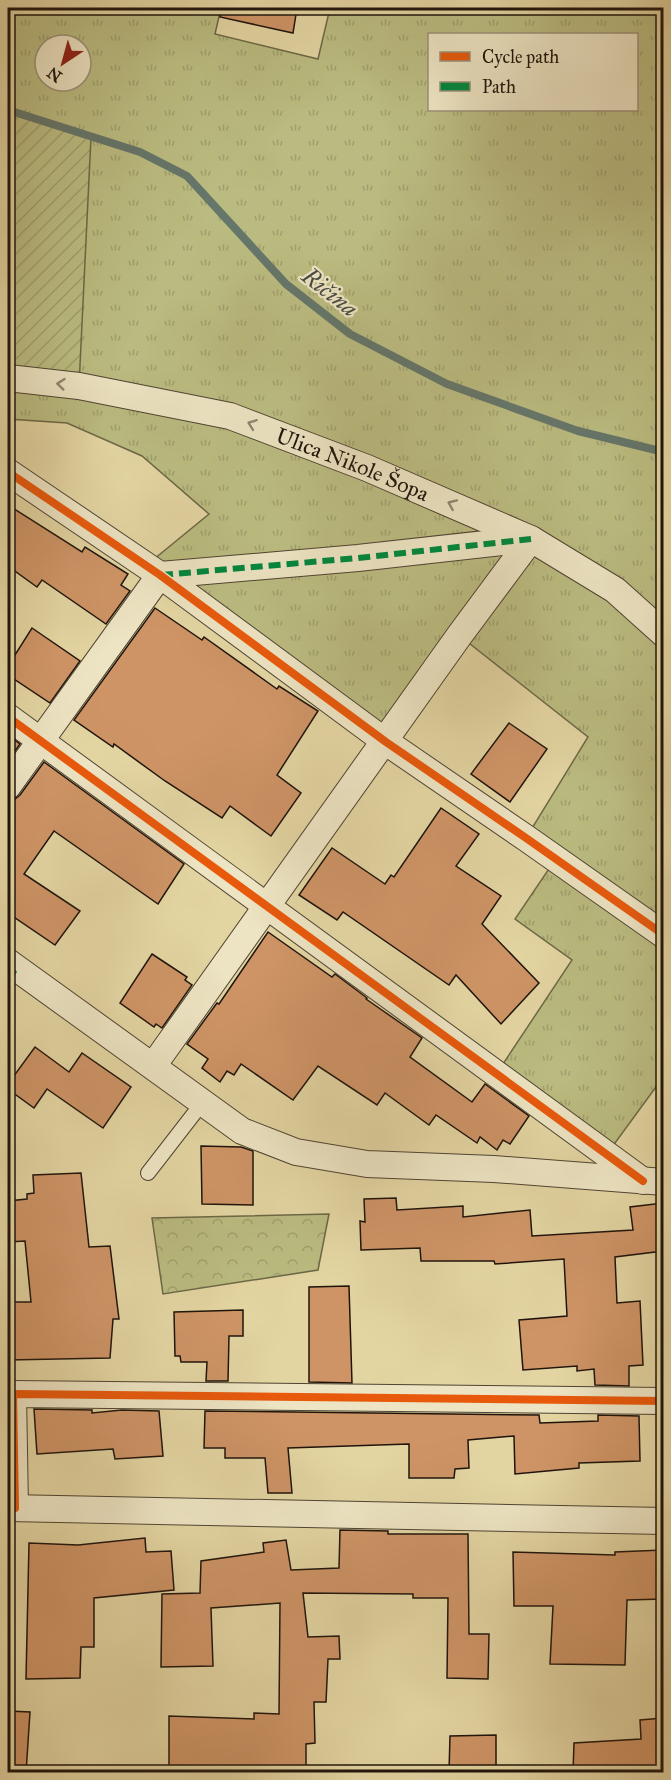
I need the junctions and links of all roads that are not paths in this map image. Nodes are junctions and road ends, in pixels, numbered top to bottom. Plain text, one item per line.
1 (8, 378) edge
2 (8, 472) edge
3 (531, 539) junction
4 (160, 575) junction
5 (663, 634) edge
6 (8, 717) edge
7 (40, 740) junction
8 (386, 742) junction
9 (8, 786) edge
10 (268, 906) junction
11 (663, 935) edge
12 (10, 970) edge
13 (153, 1066) junction
14 (203, 1102) junction
15 (148, 1173) dead end
16 (653, 1182) edge
17 (663, 1401) edge
18 (11, 1508) edge
19 (663, 1521) edge

3 -> 1 street, Ulica Nikole Šopa
2 - 4 street
3 - 4 street
3 - 5 street, Ulica Nikole Šopa
3 - 8 street
4 - 7 street
4 - 8 street
6 - 7 street
7 - 9 street
7 - 10 street
8 - 10 street
8 - 11 street
10 - 13 street
10 - 16 street
12 - 13 street
13 - 14 street
14 - 15 lane
14 - 16 street
17 - 18 street
18 - 19 street

